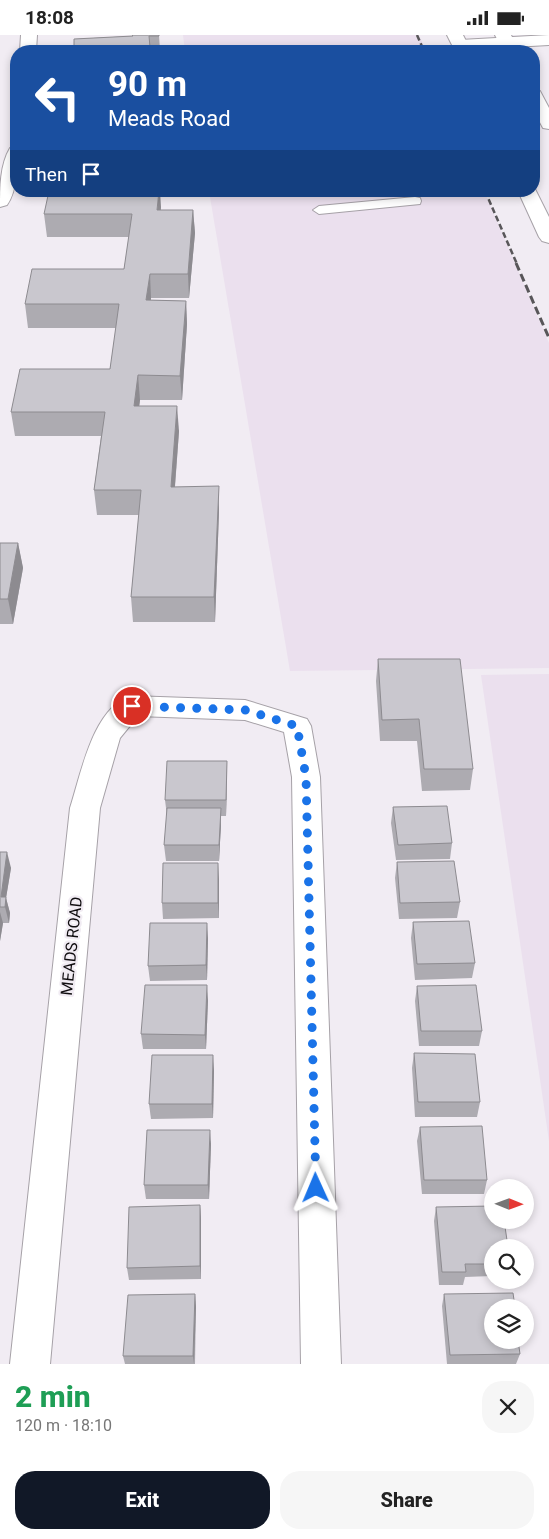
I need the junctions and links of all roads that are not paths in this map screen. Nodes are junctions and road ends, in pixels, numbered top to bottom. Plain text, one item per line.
1 (549, 40) edge
2 (507, 43) edge
3 (459, 44) edge
4 (540, 107) edge
5 (549, 124) edge
6 (10, 171) edge
7 (530, 197) edge
8 (0, 201) edge
9 (415, 201) dead end
10 (319, 210) dead end
11 (549, 237) edge
12 (30, 1364) edge
13 (321, 1364) edge

1 - 2 street
2 - 3 street
4 - 5 street
6 - 8 street
7 - 11 street
9 - 10 lane
12 - 13 street, MEADS ROAD

